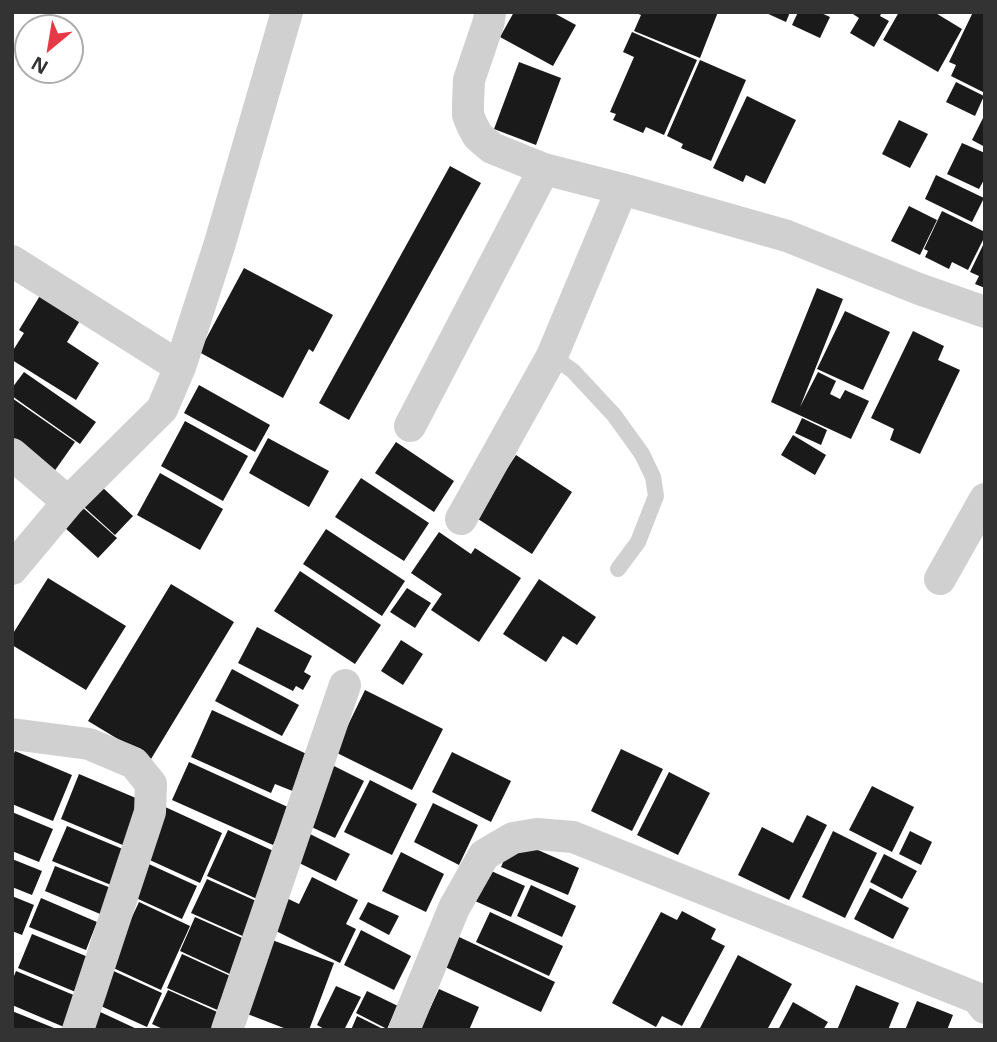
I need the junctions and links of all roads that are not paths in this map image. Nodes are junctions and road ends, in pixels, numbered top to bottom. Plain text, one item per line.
1 (286, 12) edge
2 (490, 12) edge
3 (544, 169) junction
4 (622, 188) junction
5 (12, 261) edge
6 (985, 312) edge
7 (552, 356) junction
8 (180, 368) junction
9 (410, 426) dead end
10 (12, 454) edge
11 (985, 499) edge
12 (68, 502) junction
13 (461, 519) dead end
14 (12, 569) edge
15 (618, 569) dead end
16 (940, 579) dead end
17 (345, 685) dead end
18 (12, 734) edge
19 (985, 1008) edge
20 (78, 1030) edge
21 (227, 1030) edge
22 (404, 1030) edge

1 - 8 street
2 - 3 street
3 - 4 street
3 - 9 street
4 - 6 street
4 - 7 street
5 - 8 street
7 - 13 street
7 - 15 lane
8 - 12 street
10 - 12 street
11 - 16 street
12 - 14 street
17 - 21 street
18 - 20 street
19 - 22 street

